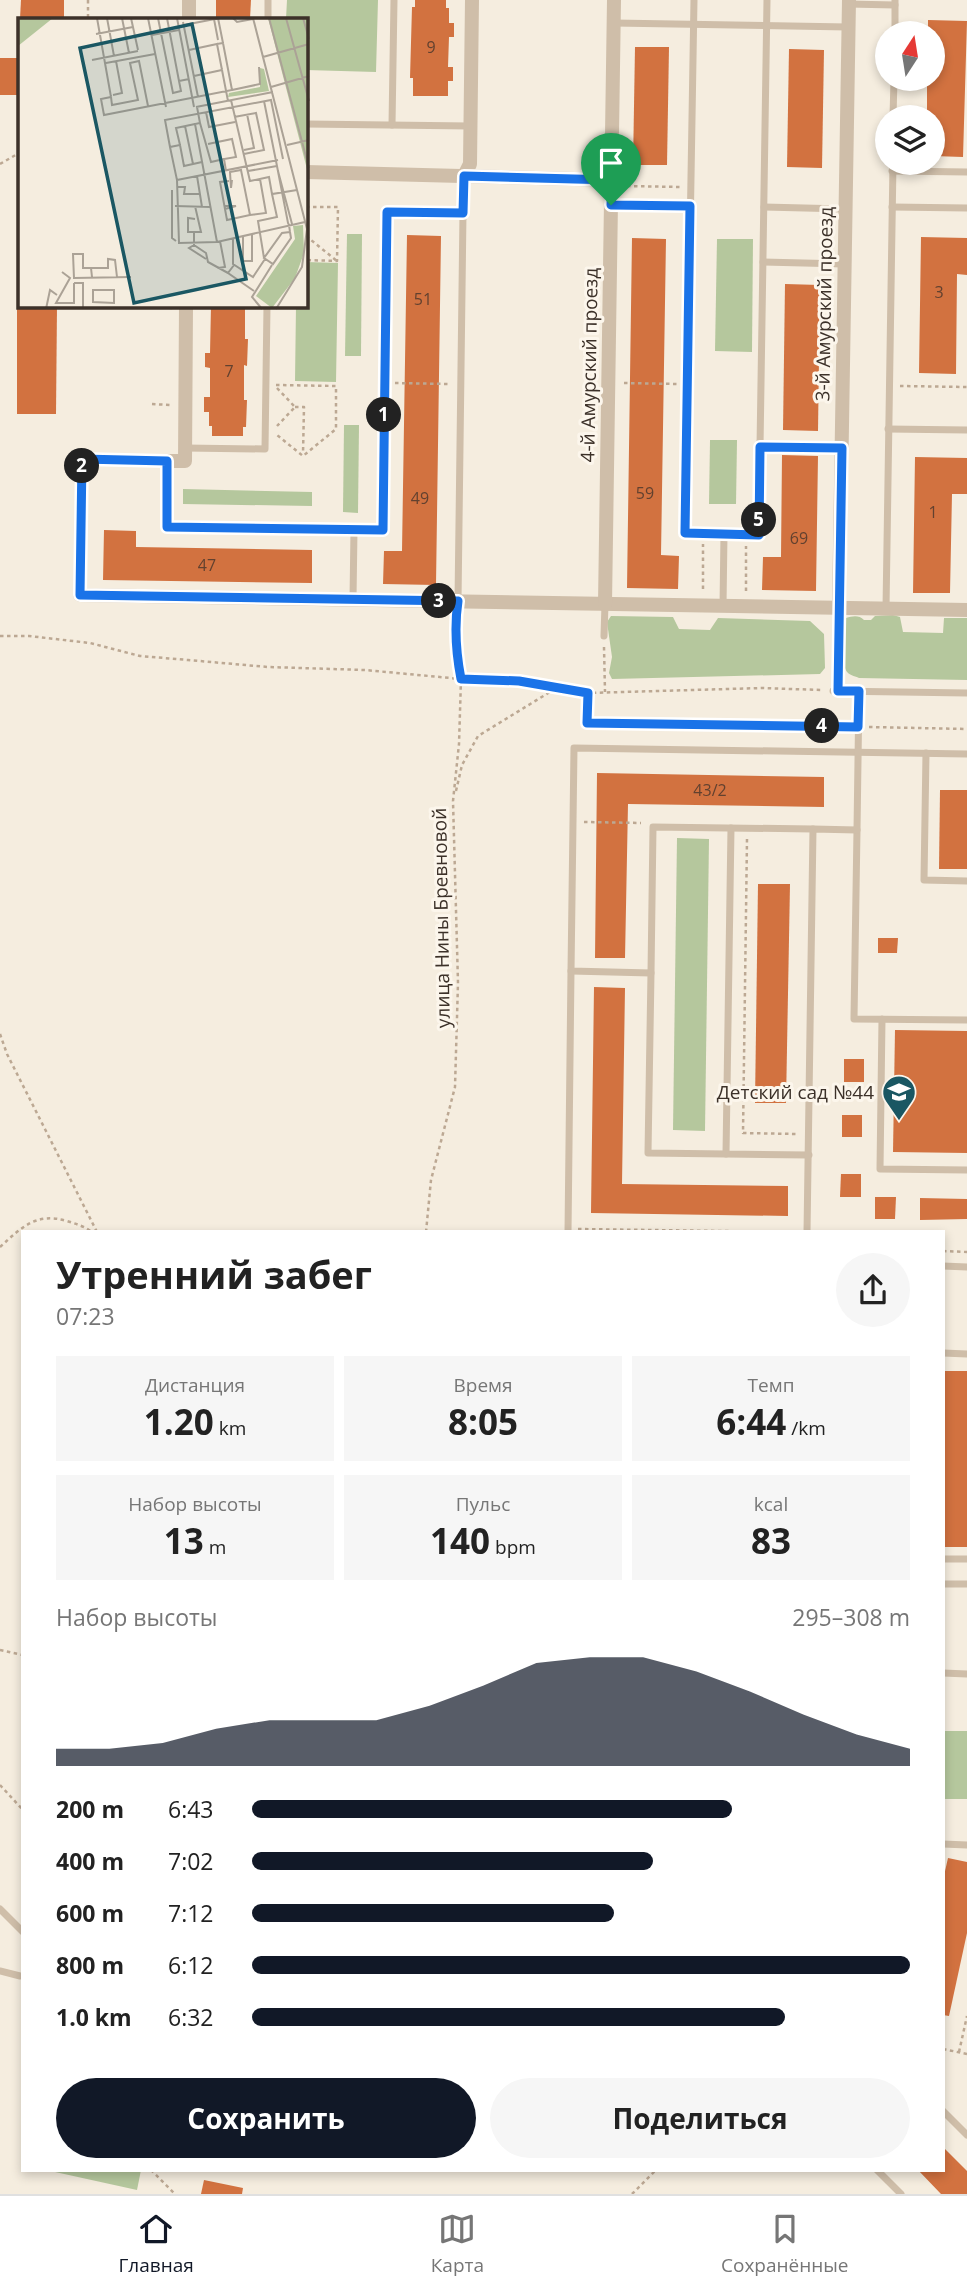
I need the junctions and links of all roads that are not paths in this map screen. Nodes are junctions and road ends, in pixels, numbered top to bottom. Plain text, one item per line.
1 (189, 0) edge
2 (268, 0) edge
3 (394, 0) edge
4 (472, 0) edge
5 (614, 0) edge
6 (694, 0) edge
7 (767, 0) edge
8 (848, 2) edge
9 (895, 3) edge
10 (189, 18) edge
11 (268, 18) edge
12 (895, 21) edge
13 (614, 23) junction
14 (693, 24) junction
15 (766, 26) junction
16 (848, 27) junction
17 (308, 124) edge
18 (392, 125) junction
19 (471, 126) junction
20 (945, 171) edge
21 (308, 172) edge
22 (967, 172) edge
23 (893, 175) edge
24 (464, 176) junction
25 (612, 180) junction
26 (616, 205) junction
27 (688, 206) junction
28 (892, 206) junction
29 (764, 207) junction
30 (967, 208) edge
31 (845, 209) junction
32 (463, 213) junction
33 (763, 262) junction
34 (844, 264) junction
35 (186, 308) edge
36 (267, 308) edge
37 (888, 429) junction
38 (967, 430) edge
39 (760, 447) junction
40 (185, 448) junction
41 (842, 448) junction
42 (167, 461) junction
43 (354, 530) junction
44 (724, 534) junction
45 (80, 595) joint
46 (353, 600) junction
47 (458, 601) junction
48 (605, 604) junction
49 (723, 606) junction
50 (839, 608) junction
51 (886, 609) junction
52 (967, 610) edge
53 (604, 636) road end
54 (859, 691) junction
55 (967, 693) edge
56 (858, 752) junction
57 (926, 754) junction
58 (967, 754) edge
59 (731, 828) junction
60 (813, 830) junction
61 (857, 830) junction
62 (967, 881) edge
63 (571, 971) junction
64 (651, 973) junction
65 (882, 1019) junction
66 (967, 1020) edge
67 (726, 1154) junction
68 (809, 1155) junction
69 (967, 1170) edge
70 (568, 1230) edge
71 (807, 1230) edge
72 (945, 1266) edge
73 (967, 1267) edge
74 (945, 1353) edge
75 (967, 1354) edge
76 (945, 1559) edge
77 (967, 1559) edge
78 (945, 1584) edge
79 (967, 1584) edge
80 (945, 1673) edge
81 (967, 1674) edge
82 (945, 1844) edge
83 (967, 1844) edge
84 (0, 1909) edge
85 (21, 1930) edge
86 (0, 1971) edge
87 (20, 1976) dead end
88 (945, 2113) edge
89 (967, 2135) edge
90 (879, 2172) edge
91 (901, 2194) edge

1 - 10 street
2 - 11 lane
3 - 18 lane
4 - 19 street
5 - 13 street, 4-й Амурский проезд
6 - 14 lane
7 - 15 lane
8 - 9 lane
8 - 16 street, 3-й Амурский проезд
9 - 12 lane
13 - 14 lane
13 - 25 street, 4-й Амурский проезд
14 - 15 lane
14 - 27 lane
15 - 16 lane
15 - 29 lane
16 - 31 street, 3-й Амурский проезд
17 - 18 lane
18 - 19 lane
19 - 24 street
20 - 22 lane
21 - 24 street
23 - 28 lane
24 - 25 street
24 - 32 lane
25 - 26 street, 4-й Амурский проезд
26 - 27 lane
26 - 48 street, 4-й Амурский проезд
27 - 44 lane
28 - 30 lane
28 - 37 lane
29 - 31 lane
29 - 33 lane
31 - 34 street, 3-й Амурский проезд
32 - 43 lane
32 - 47 lane
33 - 34 lane
33 - 39 lane
34 - 41 street, 3-й Амурский проезд
35 - 40 street
36 - 40 lane
37 - 38 lane
37 - 51 lane
39 - 41 lane
39 - 44 lane
40 - 42 street
41 - 50 street, 3-й Амурский проезд
42 - 43 lane
42 - 45 lane
43 - 46 lane
44 - 49 lane
45 - 46 street
46 - 47 street
47 - 48 street
48 - 49 street
48 - 53 lane
49 - 50 street
50 - 51 street
50 - 54 lane
51 - 52 street
54 - 55 lane
54 - 56 lane
56 - 57 lane
56 - 61 lane
56 - 63 lane
57 - 58 lane
57 - 62 lane
59 - 60 lane
59 - 64 lane
59 - 67 lane
60 - 61 lane
60 - 68 lane
61 - 65 lane
63 - 64 lane
63 - 70 lane
64 - 67 lane
65 - 66 lane
65 - 69 lane
67 - 68 lane
68 - 71 lane
72 - 73 lane
74 - 75 lane
76 - 77 lane
78 - 79 lane
80 - 81 lane
82 - 83 lane
84 - 85 lane
86 - 87 lane
88 - 89 lane
90 - 91 lane

